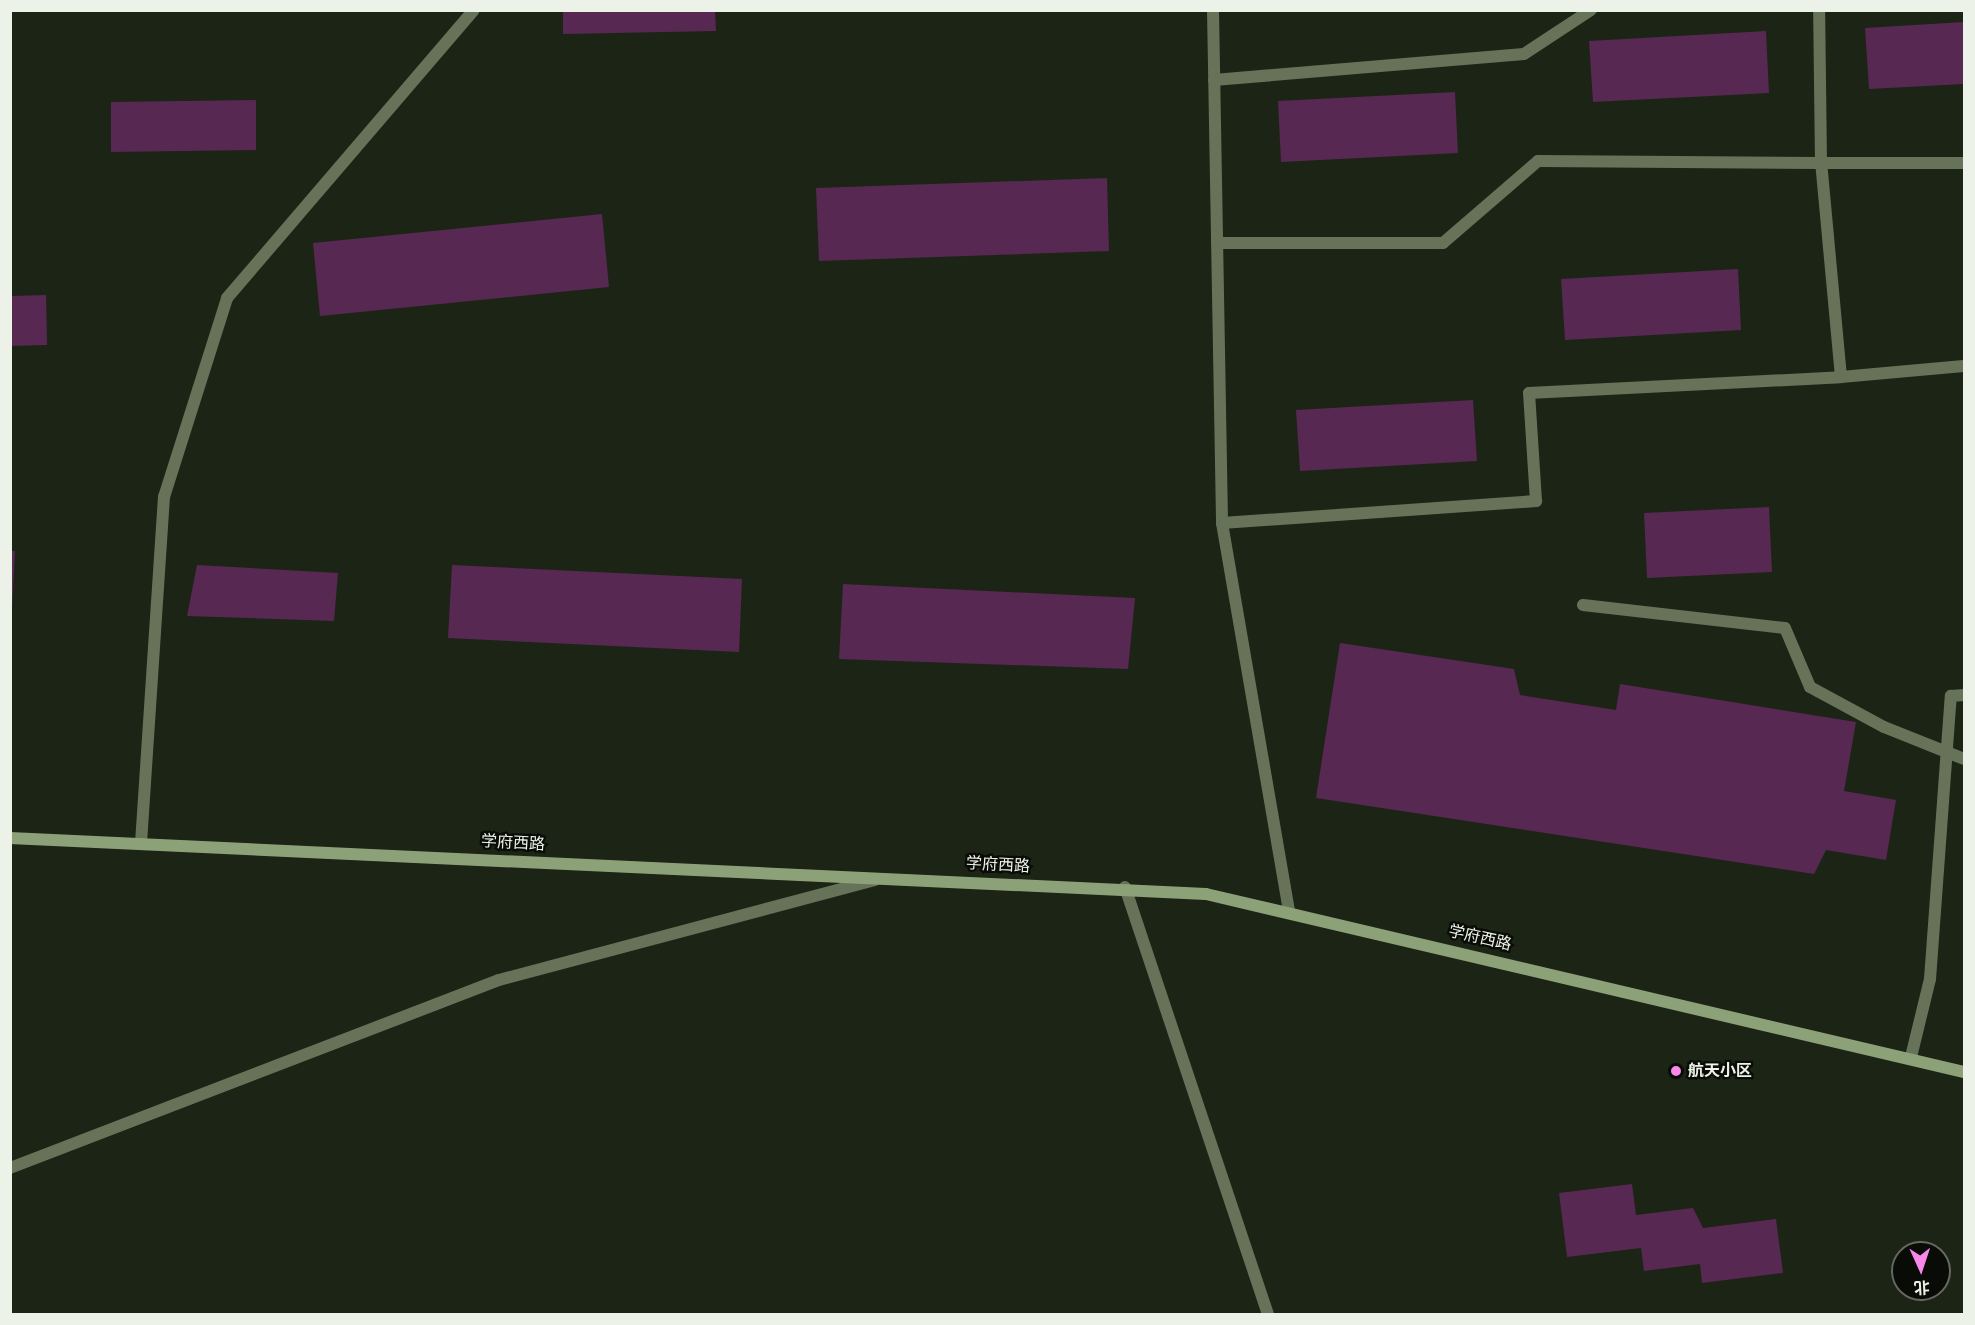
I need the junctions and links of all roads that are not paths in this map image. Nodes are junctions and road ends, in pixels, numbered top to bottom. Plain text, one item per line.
1 (474, 10) edge
2 (1213, 10) edge
3 (1591, 10) edge
4 (1819, 10) edge
5 (1214, 80) junction
6 (1821, 163) junction
7 (1965, 163) edge
8 (1217, 243) junction
9 (1965, 366) edge
10 (1841, 377) junction
11 (1222, 523) junction
12 (1583, 605) dead end
13 (1965, 695) edge
14 (1945, 754) junction
15 (1965, 759) edge
16 (10, 838) edge
17 (141, 843) junction
18 (891, 877) junction
19 (1125, 887) junction
20 (1289, 910) junction
21 (1911, 1057) junction
22 (1965, 1072) edge
23 (10, 1168) edge
24 (1268, 1314) edge

1 - 17 street
2 - 5 street
3 - 5 street
4 - 6 street
5 - 8 street
6 - 7 street
6 - 8 street
6 - 10 street
8 - 11 street
9 - 10 street
10 - 11 street
11 - 20 street
12 - 14 street
13 - 14 street
14 - 15 street
14 - 21 street
16 - 17 main road, 学府西路
17 - 18 main road, 学府西路
18 - 19 main road, 学府西路
18 - 23 street
19 - 20 main road, 学府西路
19 - 24 street
20 - 21 main road, 学府西路
21 - 22 main road, 学府西路

